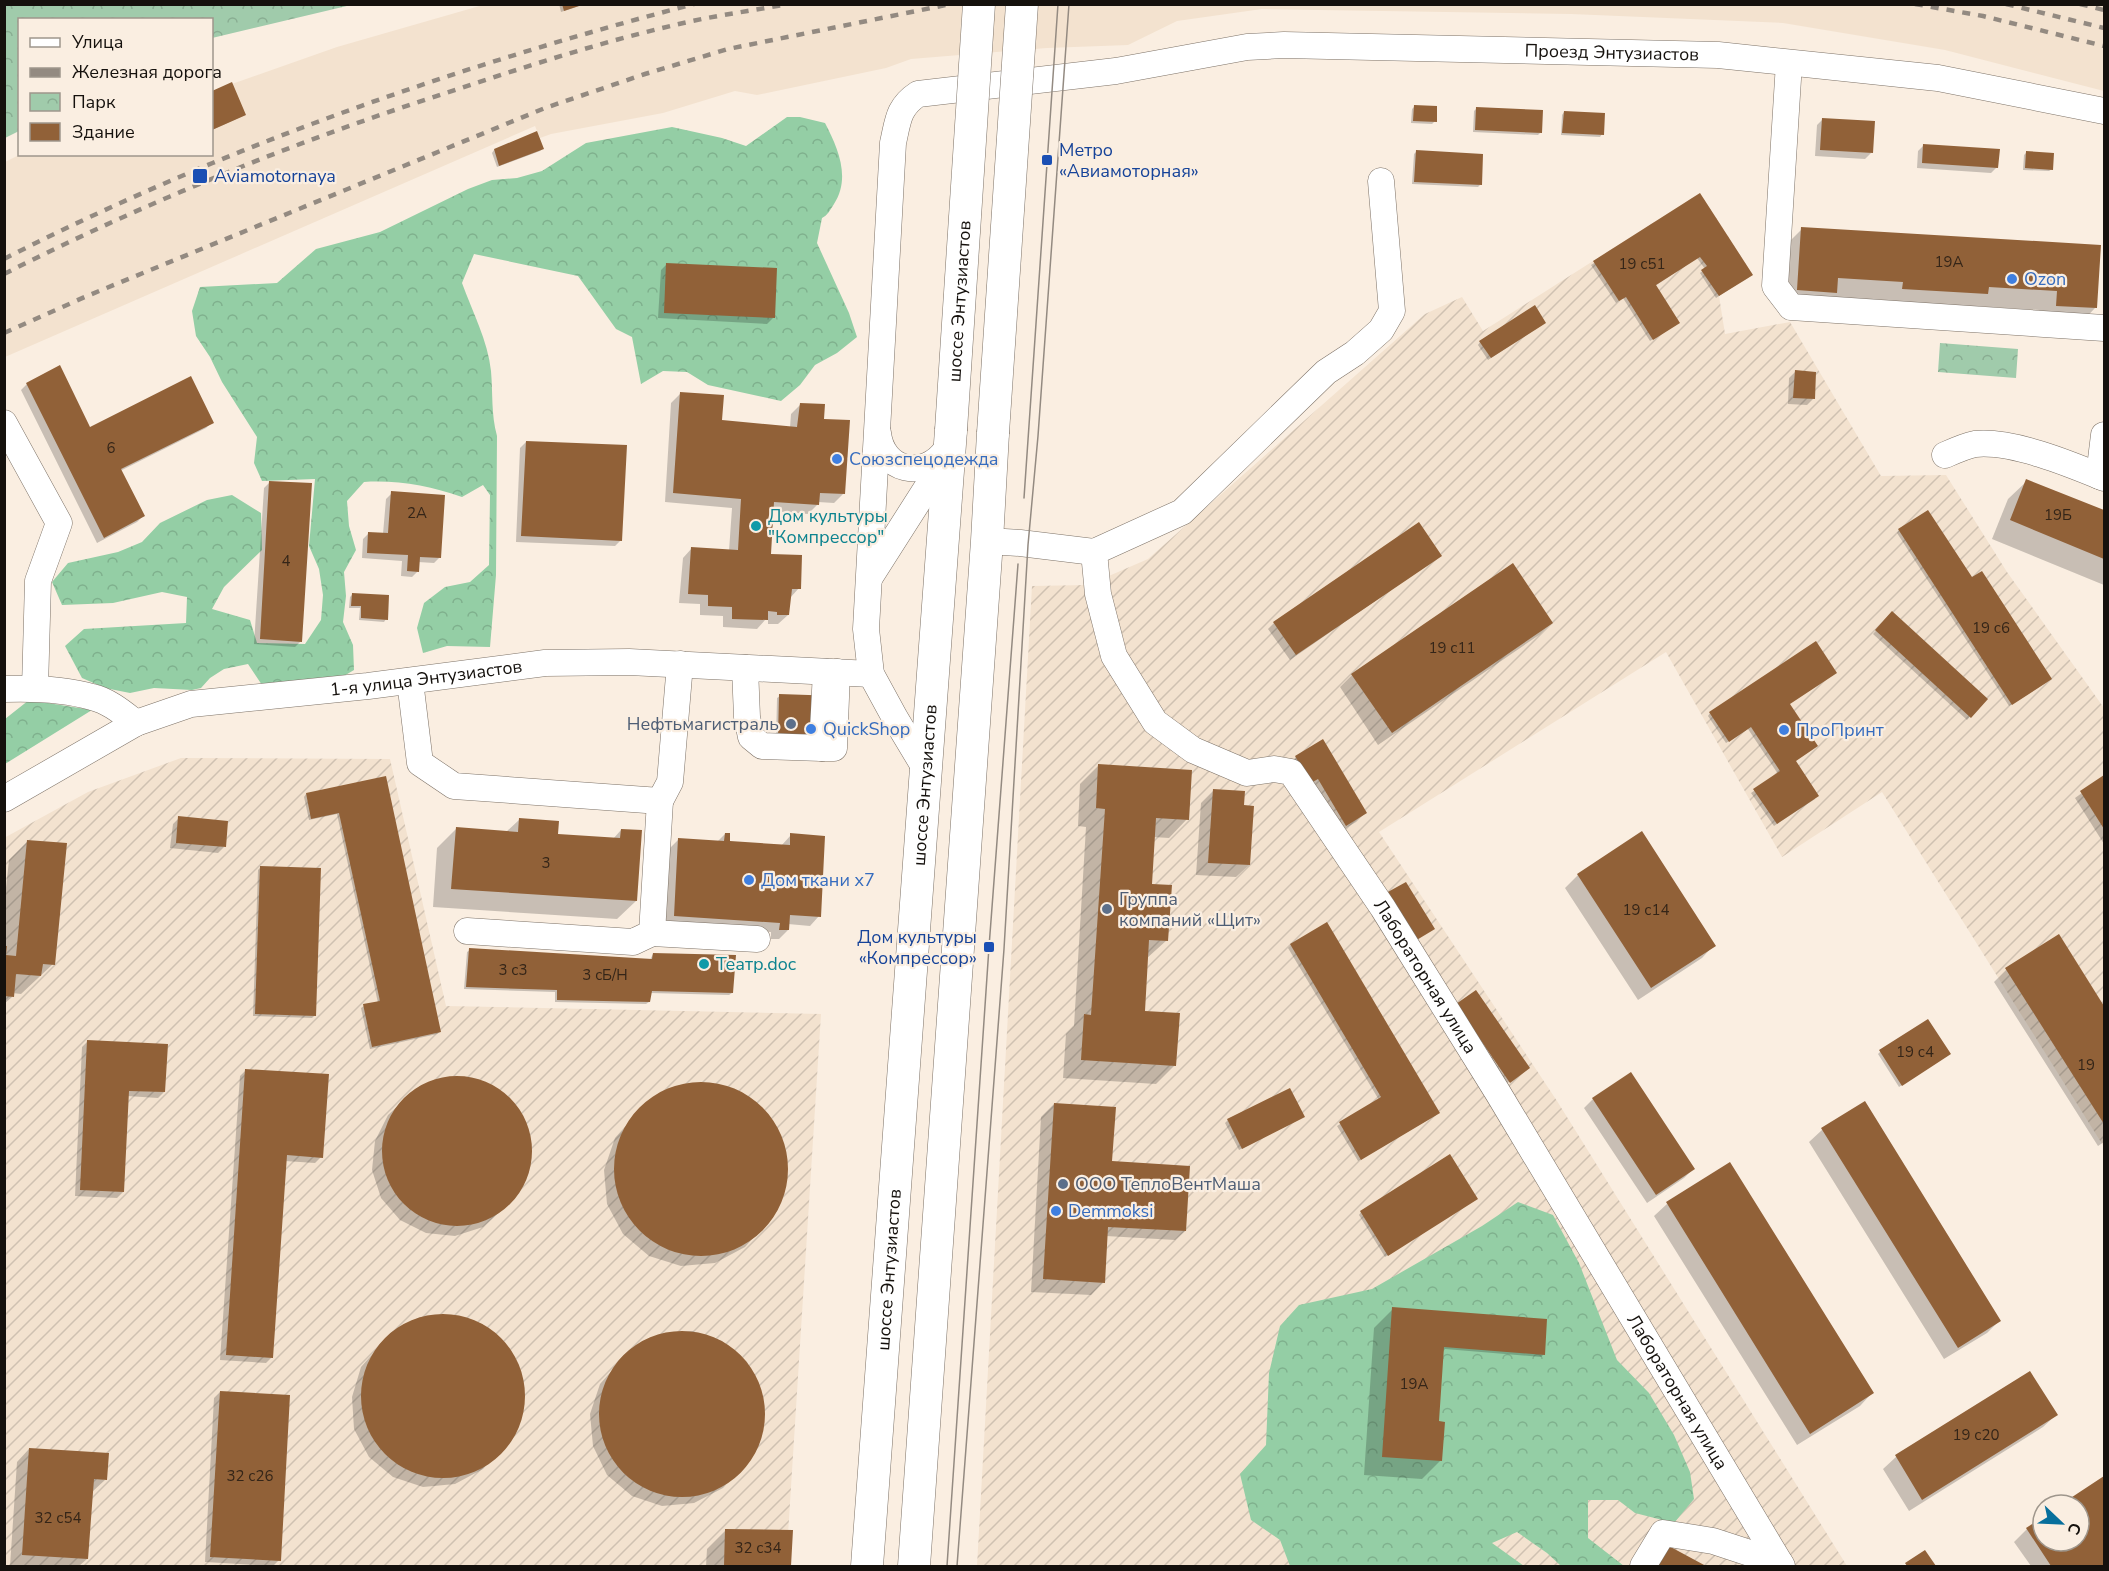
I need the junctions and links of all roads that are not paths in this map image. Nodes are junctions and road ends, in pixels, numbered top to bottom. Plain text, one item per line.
1 (979, 4) edge
2 (1022, 4) edge
3 (1789, 63) junction
4 (2104, 111) edge
5 (1381, 181) dead end
6 (2104, 328) edge
7 (4, 423) edge
8 (877, 430) junction
9 (2104, 435) edge
10 (950, 440) junction
11 (1944, 455) dead end
12 (2102, 477) edge
13 (987, 541) junction
14 (1094, 552) junction
15 (868, 580) junction
16 (680, 664) junction
17 (746, 668) junction
18 (832, 672) junction
19 (872, 674) junction
20 (410, 681) junction
21 (35, 688) junction
22 (4, 689) edge
23 (136, 723) junction
24 (925, 768) junction
25 (4, 799) edge
26 (660, 801) junction
27 (467, 931) dead end
28 (652, 933) junction
29 (757, 939) dead end
30 (1781, 1565) edge
31 (867, 1566) edge
32 (914, 1566) edge
33 (1643, 1566) edge

1 - 10 main road, шоссе Энтузиастов, bridge
2 - 13 main road, bridge
3 - 4 street, Проезд Энтузиастов
3 - 6 street
3 - 8 street, Проезд Энтузиастов
5 - 14 street
7 - 21 street
8 - 10 street
8 - 15 street, Проезд Энтузиастов
9 - 12 street
10 - 15 street
10 - 24 main road, шоссе Энтузиастов
11 - 12 street
13 - 14 street
13 - 32 main road
14 - 30 street, Лабораторная улица
15 - 19 street, Проезд Энтузиастов
16 - 17 street, 1-я улица Энтузиастов
16 - 20 street, 1-я улица Энтузиастов
16 - 26 street
17 - 18 street, 1-я улица Энтузиастов
17 - 18 street
18 - 19 street, 1-я улица Энтузиастов
19 - 24 street
20 - 23 street, 1-я улица Энтузиастов
20 - 26 street
21 - 22 street
21 - 23 street
23 - 25 street, 1-я улица Энтузиастов
24 - 31 main road, шоссе Энтузиастов
26 - 28 street
27 - 28 street
28 - 29 street
30 - 33 street

